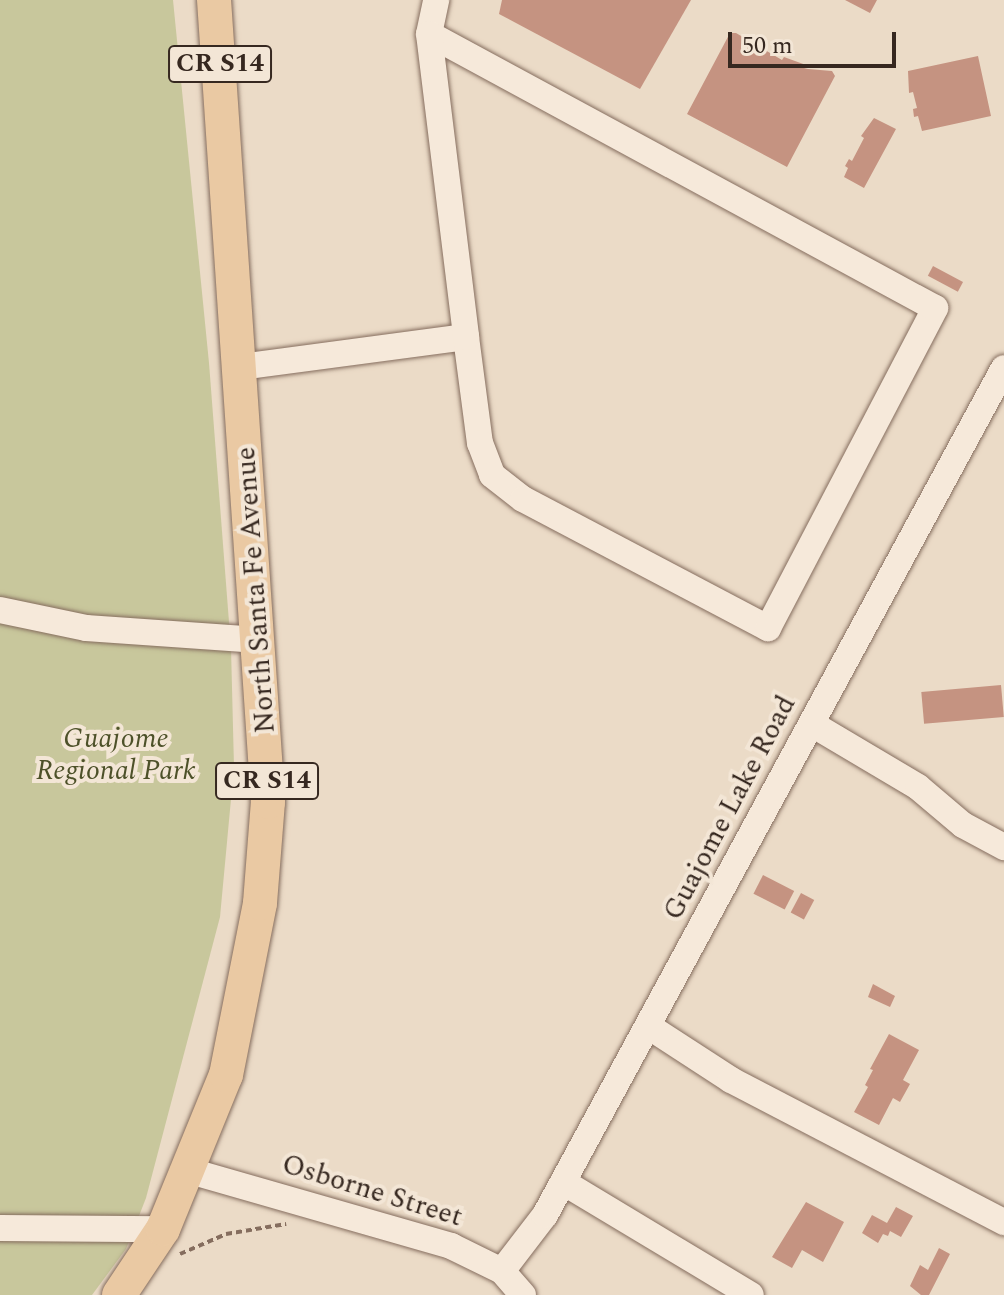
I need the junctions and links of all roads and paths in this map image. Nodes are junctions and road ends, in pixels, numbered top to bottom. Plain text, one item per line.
1 (214, 0) edge
2 (436, 0) edge
3 (429, 34) junction
4 (466, 337) junction
5 (241, 367) junction
6 (1004, 368) edge
7 (0, 610) edge
8 (259, 640) junction
9 (812, 724) junction
10 (1004, 847) edge
11 (648, 1026) junction
12 (190, 1171) junction
13 (563, 1182) junction
14 (1003, 1221) edge
15 (301, 1224) dead end
16 (0, 1228) edge
17 (167, 1244) junction
18 (502, 1271) junction
19 (119, 1295) edge
20 (523, 1295) edge
21 (751, 1295) edge

1 - 5 main road, North Santa Fe Avenue / CR S14
2 - 3 street
3 - 4 street
3 - 4 street
4 - 5 street
5 - 8 main road, North Santa Fe Avenue / CR S14
6 - 9 street, Guajome Lake Road
7 - 8 street
8 - 12 main road, North Santa Fe Avenue / CR S14
9 - 10 street
9 - 11 street, Guajome Lake Road
11 - 13 street, Guajome Lake Road
11 - 14 street
12 - 17 main road, North Santa Fe Avenue / CR S14
12 - 18 street, Osborne Street
13 - 18 street, Guajome Lake Road
13 - 21 street
15 - 17 path
16 - 17 street
17 - 19 main road, North Santa Fe Avenue / CR S14
18 - 20 street, Osborne Street

